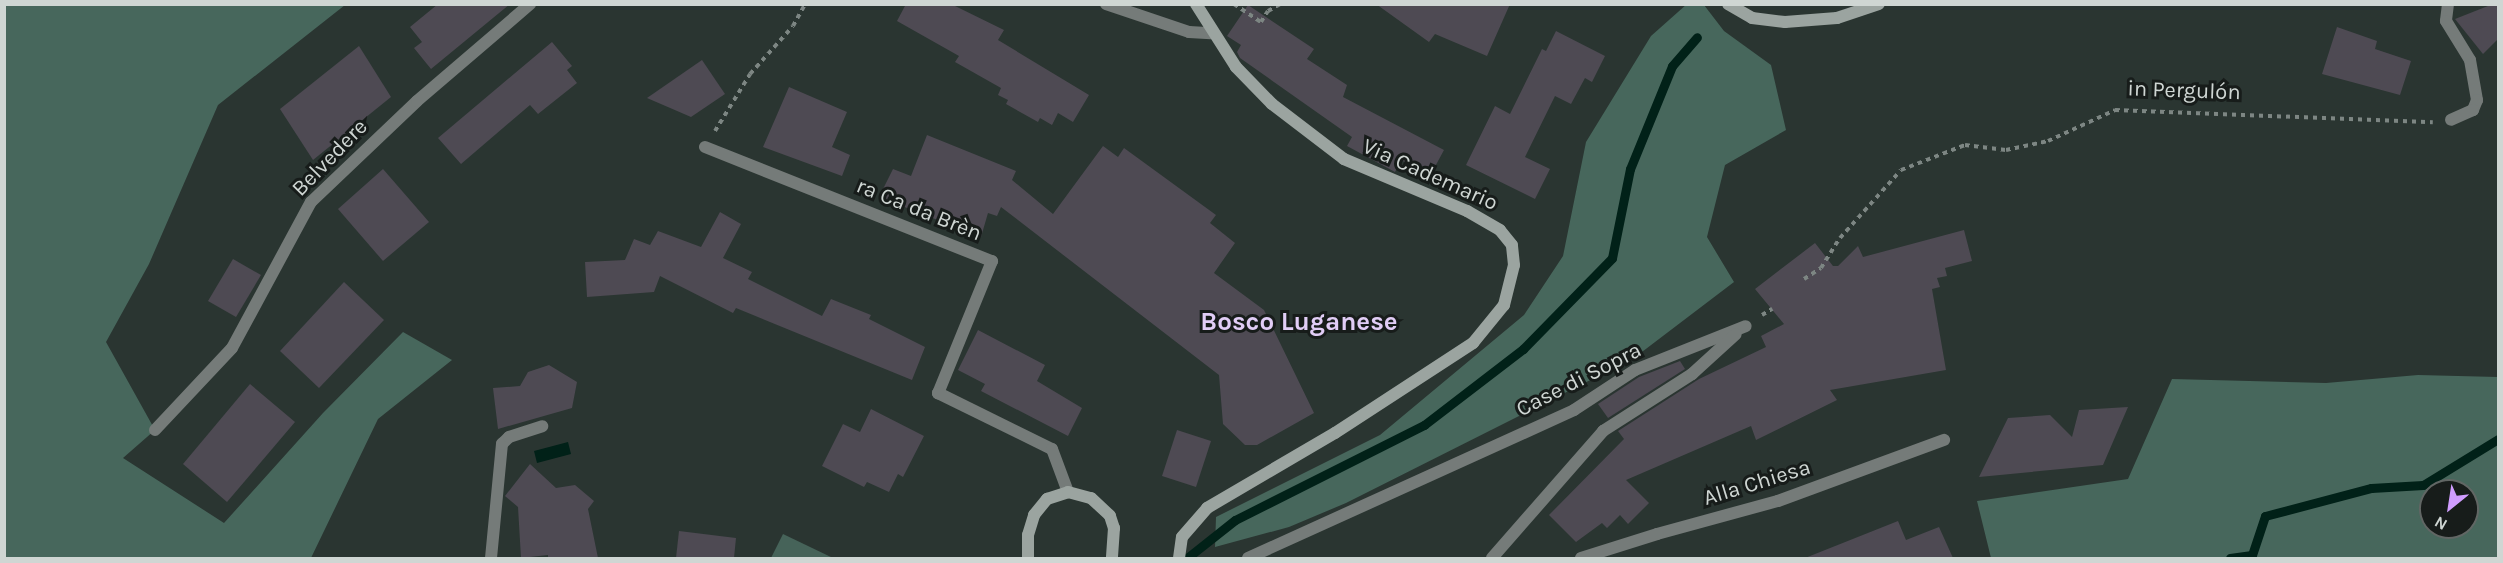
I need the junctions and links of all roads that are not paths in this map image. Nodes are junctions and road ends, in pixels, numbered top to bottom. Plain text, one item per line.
1 (530, 4) edge
2 (1106, 4) edge
3 (1196, 4) edge
4 (1728, 4) edge
5 (1879, 4) edge
6 (2448, 4) edge
7 (1211, 33) junction
8 (2451, 120) road end
9 (705, 147) road end
10 (542, 426) dead end
11 (155, 430) dead end
12 (1944, 440) dead end
13 (1068, 492) junction
14 (491, 558) edge
15 (1028, 558) edge
16 (1112, 558) edge
17 (1179, 558) edge
18 (1248, 558) edge
19 (1492, 558) edge
20 (1581, 558) edge

1 - 11 street, Belvedere
2 - 7 street
3 - 7 street, Via Cademario
4 - 5 street
6 - 8 street
7 - 17 street, Via Cademario
9 - 13 street, ra Ca da Brèn
10 - 14 street
12 - 20 street, Alla Chiesa
13 - 15 street
13 - 16 street
18 - 19 street, Case di Sopra

